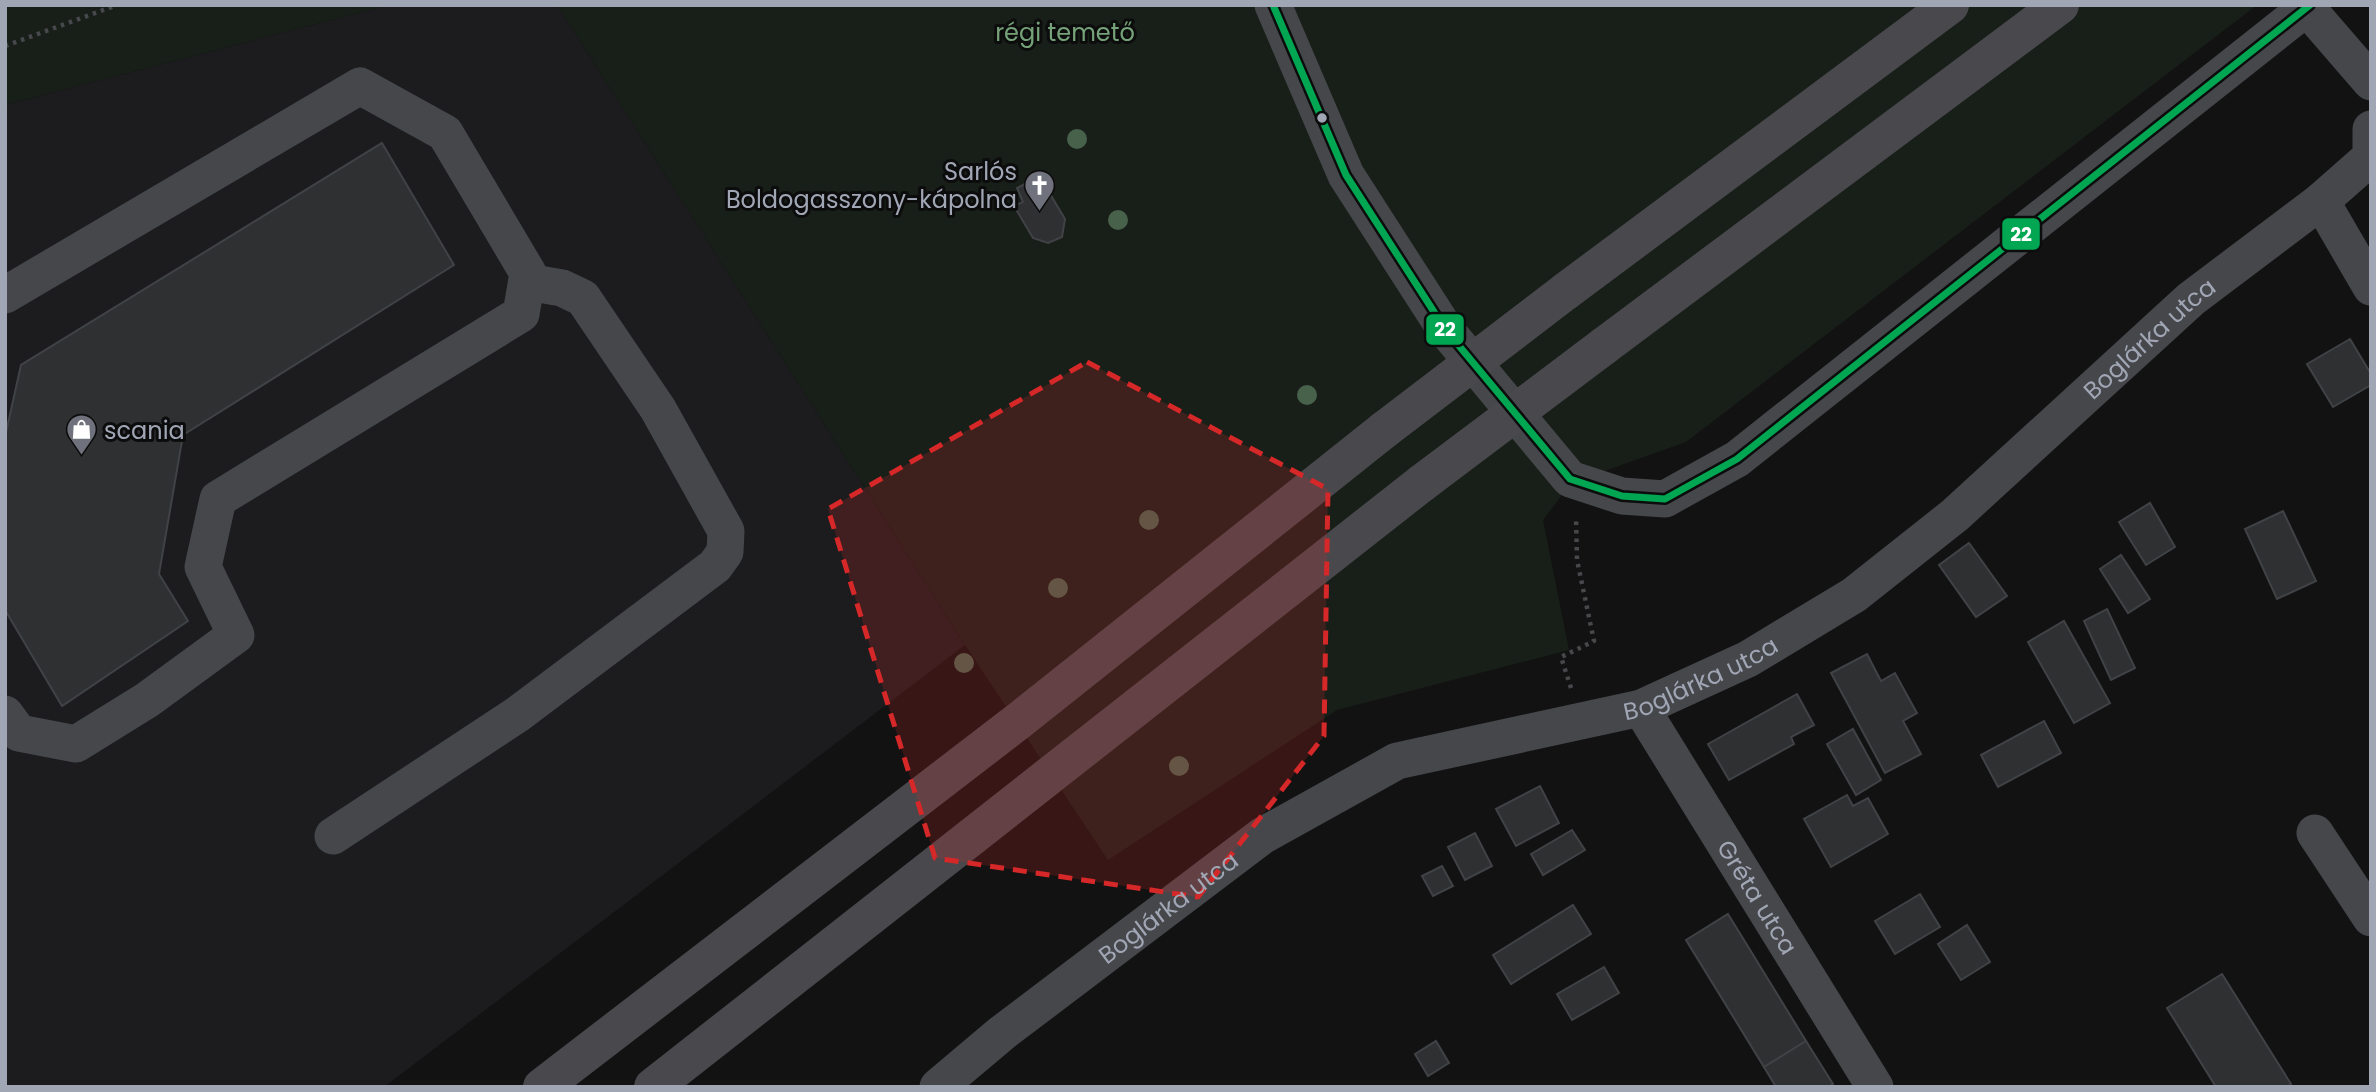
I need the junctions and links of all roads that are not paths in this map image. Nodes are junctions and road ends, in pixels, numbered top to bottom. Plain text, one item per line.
1 (1273, 5) edge
2 (1950, 5) edge
3 (2060, 5) edge
4 (2308, 7) edge
5 (2371, 82) edge
6 (2371, 129) edge
7 (2321, 201) junction
8 (527, 282) junction
9 (2371, 287) edge
10 (5, 295) edge
11 (1641, 708) junction
12 (5, 714) edge
13 (2315, 833) dead end
14 (333, 836) dead end
15 (2371, 918) edge
16 (542, 1087) edge
17 (653, 1087) edge
18 (938, 1087) edge
19 (1875, 1087) edge

1 - 4 street
2 - 16 highway, bridge
3 - 17 highway, bridge
4 - 5 street
6 - 7 street, Boglárka utca
7 - 9 street
7 - 11 street, Boglárka utca
8 - 10 street
8 - 12 street
8 - 14 street
11 - 18 street, Boglárka utca
11 - 19 street, Gréta utca
13 - 15 street

